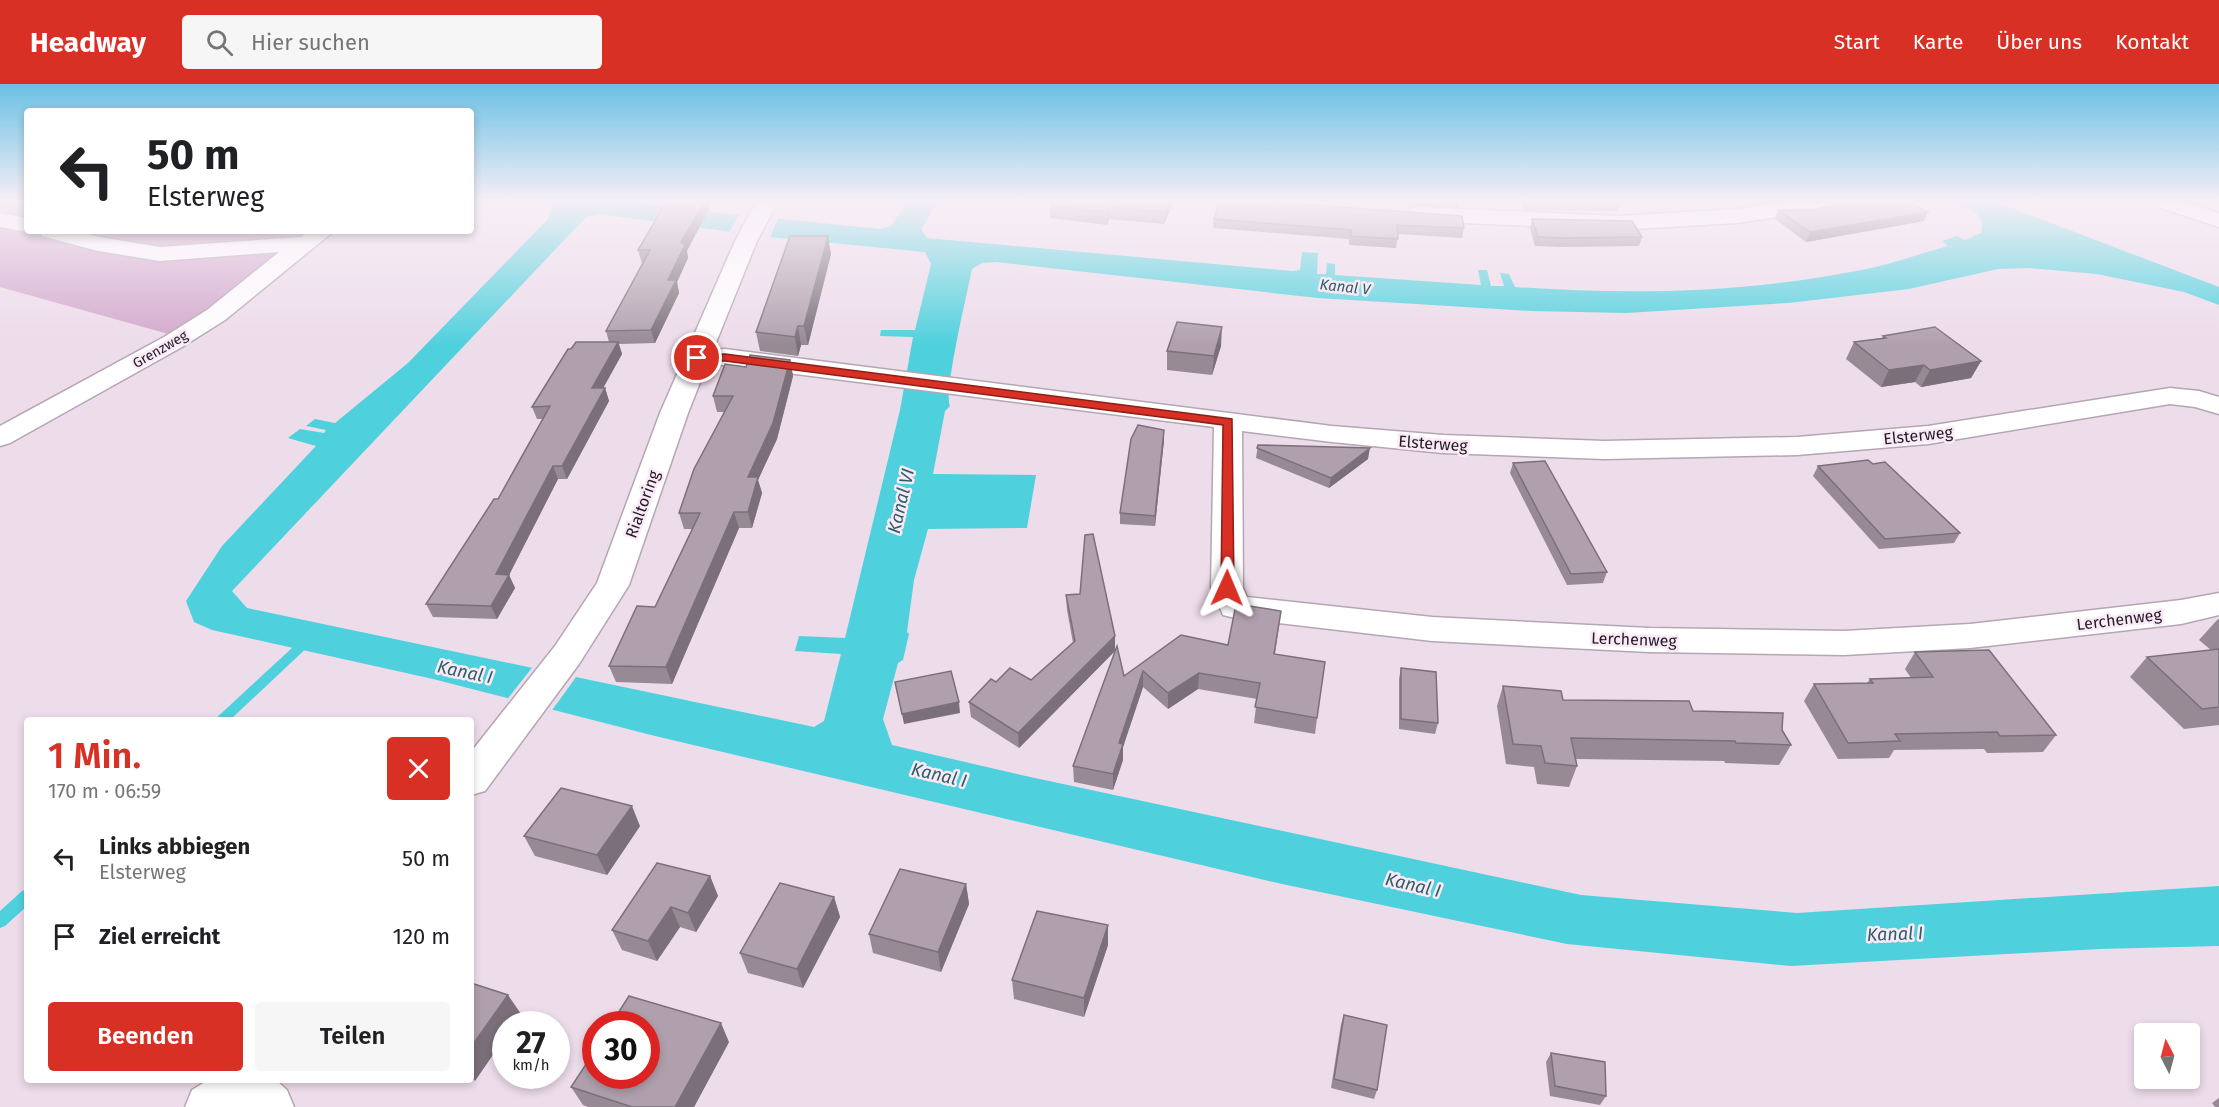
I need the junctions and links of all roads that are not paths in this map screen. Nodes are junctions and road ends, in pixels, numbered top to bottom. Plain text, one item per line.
1 (134, 250) edge
2 (199, 250) edge
3 (297, 250) edge
4 (742, 250) edge
5 (697, 358) junction
6 (2219, 406) edge
7 (1228, 422) junction
8 (0, 437) edge
9 (2219, 604) edge
10 (474, 776) edge

1 - 2 street, Grenzweg
3 - 8 street, Grenzweg
4 - 5 street, Rialtoring
5 - 7 street, Elsterweg
5 - 10 street, Rialtoring
6 - 7 street, Elsterweg
7 - 9 street, Lerchenweg

